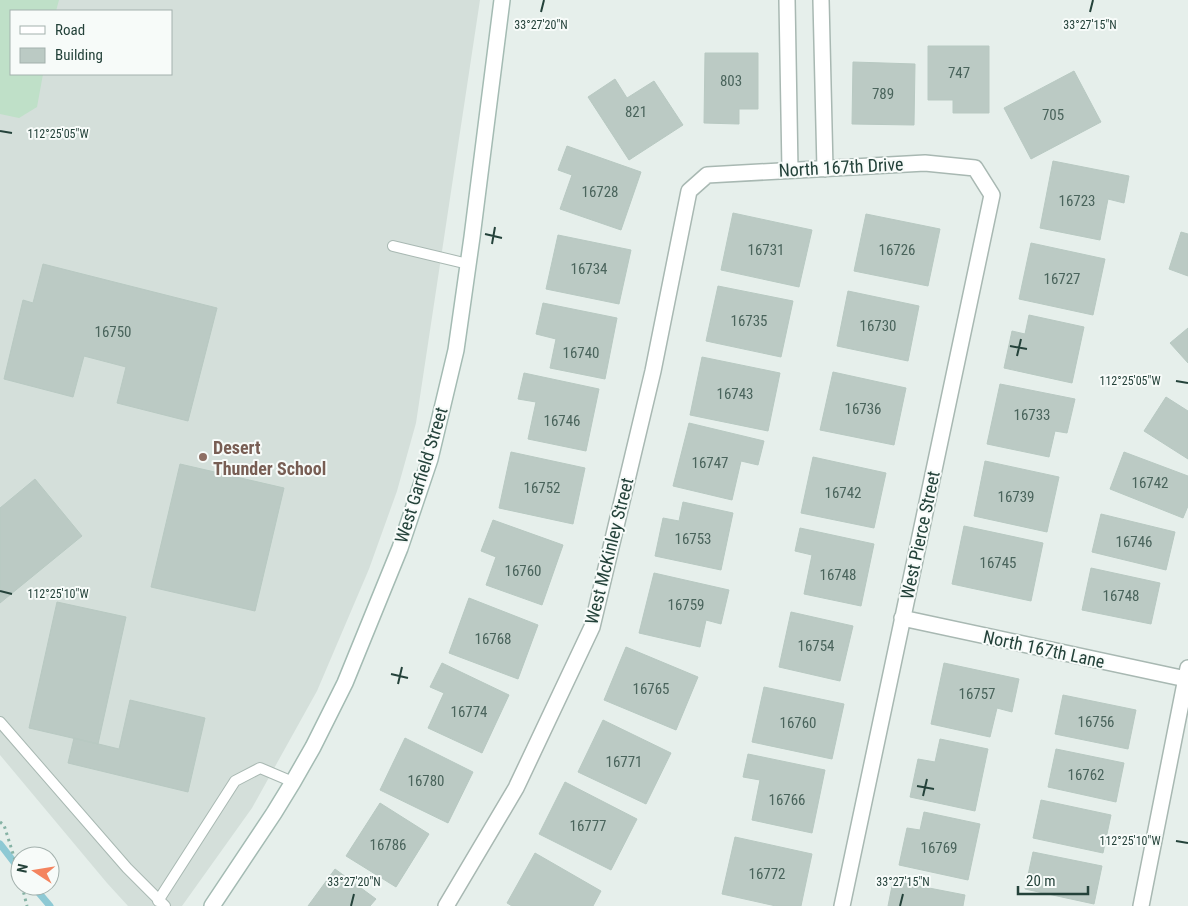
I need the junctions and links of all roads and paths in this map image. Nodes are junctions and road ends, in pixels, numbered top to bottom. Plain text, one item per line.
1 (502, 0) edge
2 (787, 0) edge
3 (821, 0) edge
4 (825, 168) junction
5 (975, 168) joint
6 (790, 170) junction
7 (706, 175) joint
8 (393, 246) dead end
9 (468, 264) junction
10 (902, 618) junction
11 (1187, 673) edge
12 (0, 722) edge
13 (293, 782) junction
14 (0, 822) edge
15 (10, 846) edge
16 (162, 903) edge
17 (212, 906) edge
18 (446, 906) edge
19 (842, 906) edge
20 (1141, 906) edge

1 - 9 street, West Garfield Street
2 - 6 street
3 - 4 street
4 - 5 street, North 167th Drive
4 - 6 street, North 167th Drive
5 - 10 street, West Pierce Street
6 - 7 street, North 167th Drive
7 - 18 street, West McKinley Street
8 - 9 lane
9 - 13 street, West Garfield Street
10 - 11 street, North 167th Lane
10 - 19 street, West Pierce Street
11 - 20 street
12 - 16 lane
13 - 16 lane
13 - 17 street, West Garfield Street
14 - 15 path

